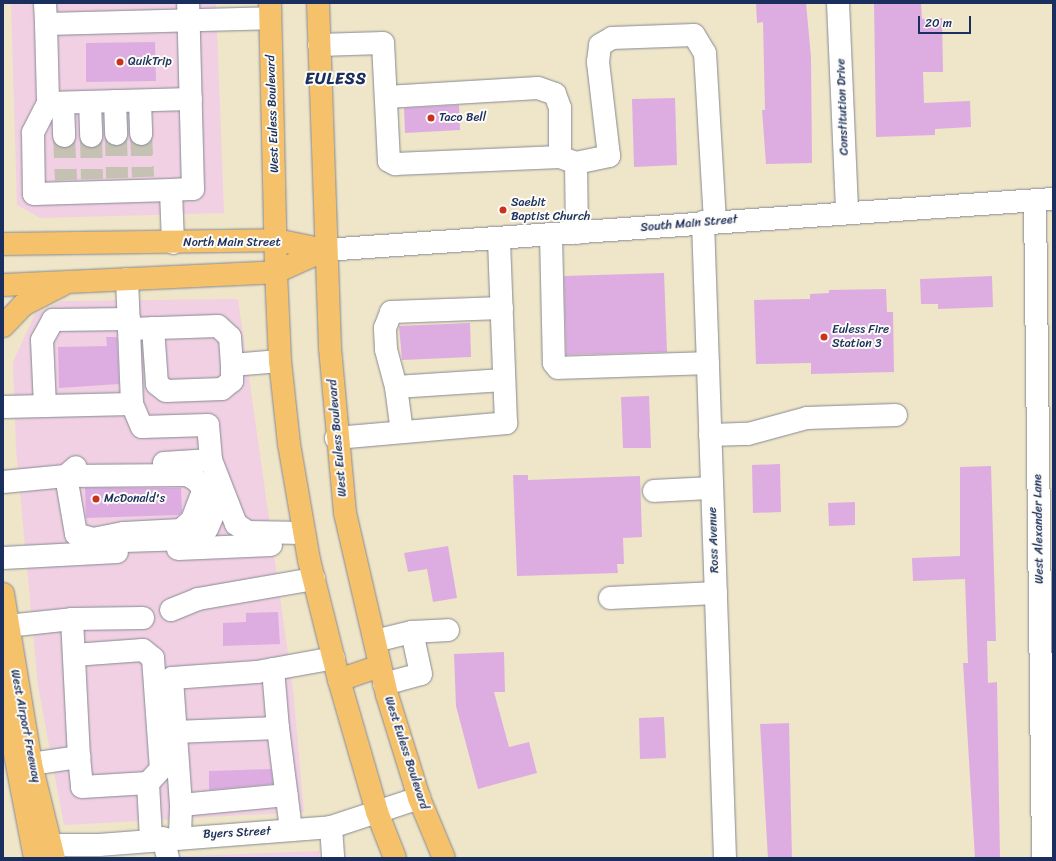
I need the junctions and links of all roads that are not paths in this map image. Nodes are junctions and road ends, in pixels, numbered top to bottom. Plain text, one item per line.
1 (318, 3) edge
2 (838, 3) edge
3 (270, 10) edge
4 (189, 12) edge
5 (46, 14) edge
6 (319, 45) junction
7 (386, 97) junction
8 (191, 99) junction
9 (115, 101) junction
10 (140, 101) junction
11 (90, 102) junction
12 (55, 103) junction
13 (116, 134) tunnel mouth
14 (141, 134) tunnel mouth
15 (64, 136) tunnel mouth
16 (91, 136) tunnel mouth
17 (568, 160) junction
18 (171, 190) junction
19 (1044, 200) edge
20 (847, 211) junction
21 (709, 222) junction
22 (577, 233) junction
23 (551, 236) junction
24 (499, 239) junction
25 (276, 240) junction
26 (173, 243) junction
27 (3, 244) edge
28 (325, 250) junction
29 (276, 272) junction
30 (127, 279) junction
31 (71, 282) junction
32 (3, 285) edge
33 (502, 308) junction
34 (129, 324) junction
35 (3, 326) edge
36 (153, 328) junction
37 (280, 361) junction
38 (708, 363) junction
39 (232, 365) junction
40 (504, 380) junction
41 (396, 387) junction
42 (132, 404) junction
43 (44, 406) junction
44 (3, 407) edge
45 (896, 415) dead end
46 (402, 432) junction
47 (710, 435) junction
48 (336, 438) junction
49 (211, 460) junction
50 (66, 476) junction
51 (3, 482) edge
52 (712, 488) junction
53 (654, 491) dead end
54 (236, 524) junction
55 (295, 534) junction
56 (112, 545) junction
57 (214, 547) junction
58 (3, 558) edge
59 (314, 579) junction
60 (716, 593) junction
61 (3, 594) edge
62 (610, 598) dead end
63 (171, 610) dead end
64 (143, 618) dead end
65 (72, 619) junction
66 (7, 626) junction
67 (448, 630) dead end
68 (412, 632) junction
69 (375, 641) junction
70 (74, 655) junction
71 (334, 658) junction
72 (273, 669) junction
73 (382, 675) junction
74 (339, 680) junction
75 (278, 728) junction
76 (174, 732) junction
77 (79, 757) junction
78 (31, 764) junction
79 (148, 784) junction
80 (287, 795) junction
81 (419, 798) junction
82 (181, 805) junction
83 (376, 812) junction
84 (331, 827) junction
85 (291, 830) junction
86 (166, 843) edge
87 (101, 852) edge
88 (46, 854) edge
89 (332, 858) edge
90 (395, 858) edge
91 (444, 858) edge
92 (725, 858) edge
93 (1044, 858) edge

1 - 6 main road, West Euless Boulevard
2 - 20 street, Constitution Drive
3 - 4 street
3 - 25 main road, West Euless Boulevard
4 - 5 street
4 - 8 street
5 - 12 street
6 - 7 street
6 - 28 main road, West Euless Boulevard
7 - 17 street
7 - 17 street
8 - 10 street
8 - 18 street
9 - 10 street
9 - 11 street
9 - 13 street
10 - 14 street
11 - 12 street
11 - 16 street
12 - 15 street
12 - 18 street
17 - 21 street, Ross Avenue
17 - 22 street
18 - 26 street
19 - 20 street, South Main Street
19 - 93 street, West Alexander Lane
20 - 21 street, South Main Street
21 - 22 street, South Main Street
21 - 38 street, Ross Avenue
22 - 23 street, South Main Street
23 - 24 street, South Main Street
23 - 38 street
24 - 28 street, South Main Street
24 - 33 street
25 - 26 main road, North Main Street
25 - 28 main road, North Main Street
25 - 29 main road, West Euless Boulevard
26 - 27 main road, North Main Street
28 - 29 main road, North Main Street
28 - 48 main road, West Euless Boulevard
29 - 30 main road, North Main Street
29 - 37 main road, West Euless Boulevard
30 - 31 main road, North Main Street
30 - 34 street
31 - 32 main road, North Main Street
31 - 35 main road
33 - 40 street
33 - 41 street
34 - 36 street
34 - 42 street
34 - 43 street
36 - 39 street
36 - 39 street
37 - 39 street
37 - 55 main road, West Euless Boulevard
38 - 47 street, Ross Avenue
40 - 41 street
40 - 46 street
41 - 46 street
42 - 43 street
42 - 49 street
43 - 44 street
45 - 47 street
46 - 48 street
47 - 52 street, Ross Avenue
48 - 69 main road, West Euless Boulevard
49 - 50 street
49 - 54 street
50 - 51 street
50 - 56 street
50 - 56 street
52 - 53 street
52 - 60 street, Ross Avenue
54 - 55 street
54 - 57 street
55 - 57 street
55 - 59 main road, West Euless Boulevard
56 - 57 street
56 - 58 street
59 - 63 street
59 - 71 main road, West Euless Boulevard
60 - 62 street
60 - 92 street, Ross Avenue
61 - 66 main road, West Airport Freeway
64 - 65 street
65 - 66 street
65 - 70 street
66 - 78 main road, West Airport Freeway
66 - 88 main road
67 - 68 street
68 - 69 street
68 - 73 street
69 - 73 main road, West Euless Boulevard
70 - 77 street
70 - 79 street
71 - 72 street
71 - 74 main road, West Euless Boulevard
72 - 75 street
72 - 76 street
73 - 74 main road
73 - 81 main road, West Euless Boulevard
74 - 83 main road, West Euless Boulevard
75 - 76 street
75 - 80 street
76 - 82 street
77 - 78 street
77 - 79 street
78 - 88 main road, West Airport Freeway
79 - 86 street
80 - 82 street
80 - 85 street
81 - 83 street, Byers Street
81 - 91 main road, West Euless Boulevard
82 - 86 street
83 - 84 street, Byers Street
83 - 90 main road, West Euless Boulevard
84 - 85 street, Byers Street
84 - 89 street
85 - 86 street, Byers Street
86 - 87 street, Byers Street
87 - 88 street, Byers Street

